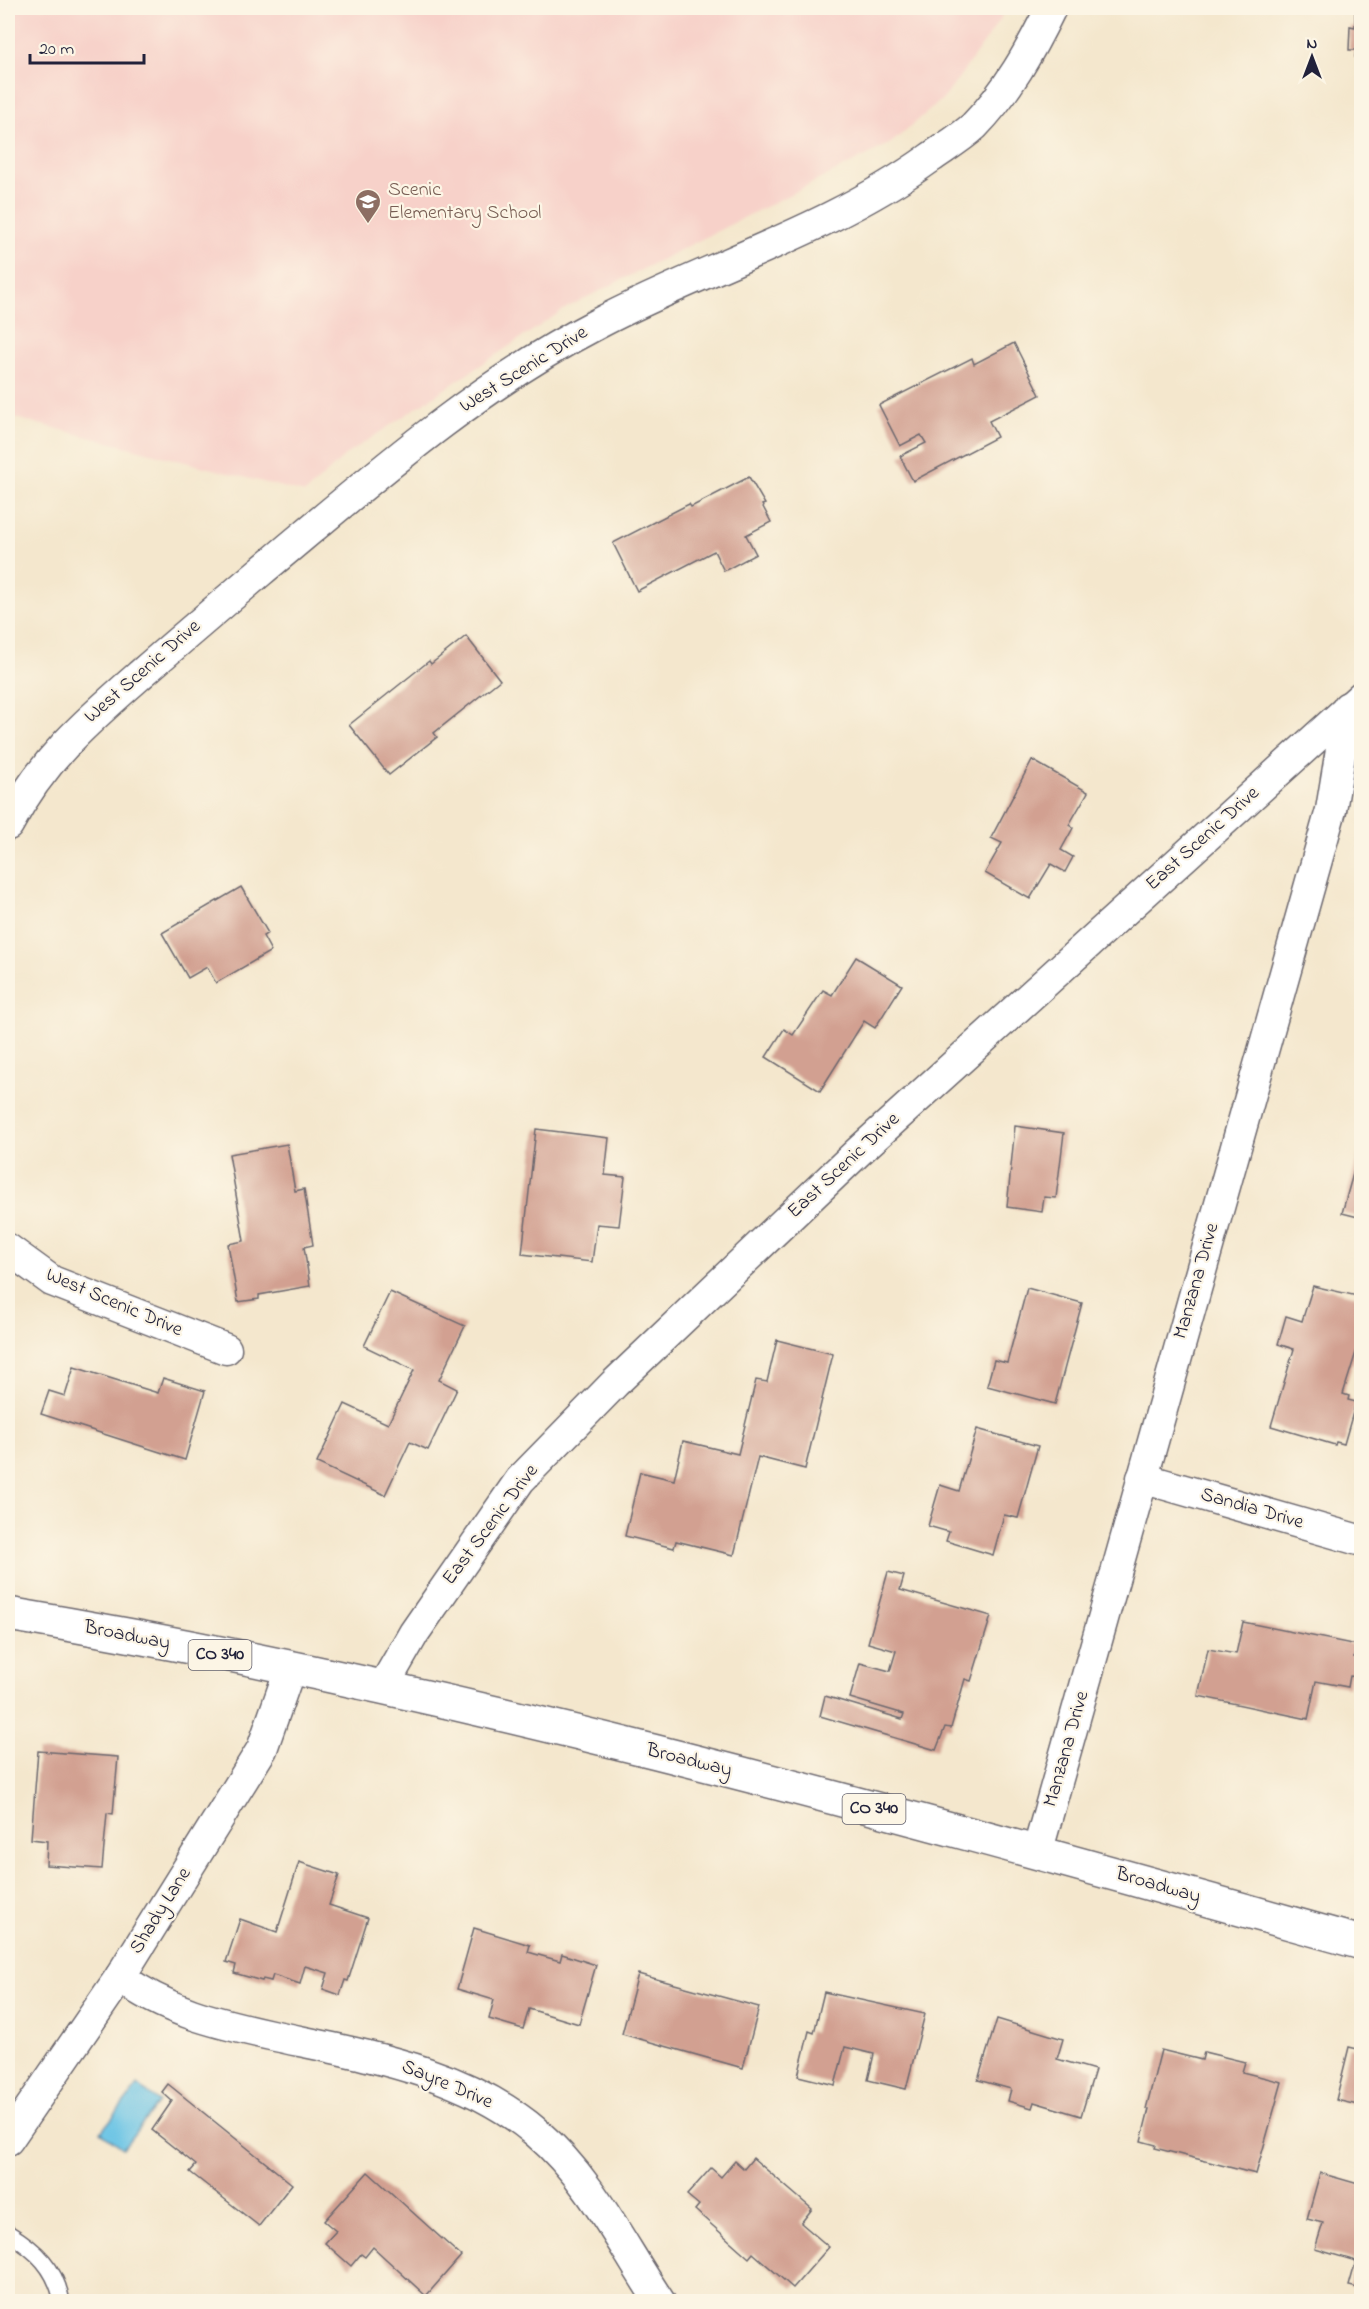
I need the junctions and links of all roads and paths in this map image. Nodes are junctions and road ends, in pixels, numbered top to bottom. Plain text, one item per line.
1 (1051, 8) edge
2 (1355, 701) edge
3 (8, 825) edge
4 (8, 1249) edge
5 (226, 1349) dead end
6 (1142, 1478) junction
7 (1362, 1541) edge
8 (8, 1614) edge
9 (290, 1669) junction
10 (383, 1688) junction
11 (1037, 1853) junction
12 (1362, 1943) edge
13 (120, 1977) junction
14 (8, 2140) edge
15 (8, 2233) edge
16 (62, 2301) edge
17 (660, 2301) edge

1 - 3 street, West Scenic Drive
2 - 6 street, Manzana Drive
2 - 10 street, East Scenic Drive
4 - 5 street, West Scenic Drive
6 - 7 street, Sandia Drive
6 - 11 street, Manzana Drive
8 - 9 main road, Broadway / CO 340
9 - 10 main road, Broadway / CO 340
9 - 13 street, Shady Lane
10 - 11 main road, Broadway / CO 340
11 - 12 main road, Broadway / CO 340
13 - 14 street, Shady Lane
13 - 17 street, Sayre Drive
15 - 16 lane

